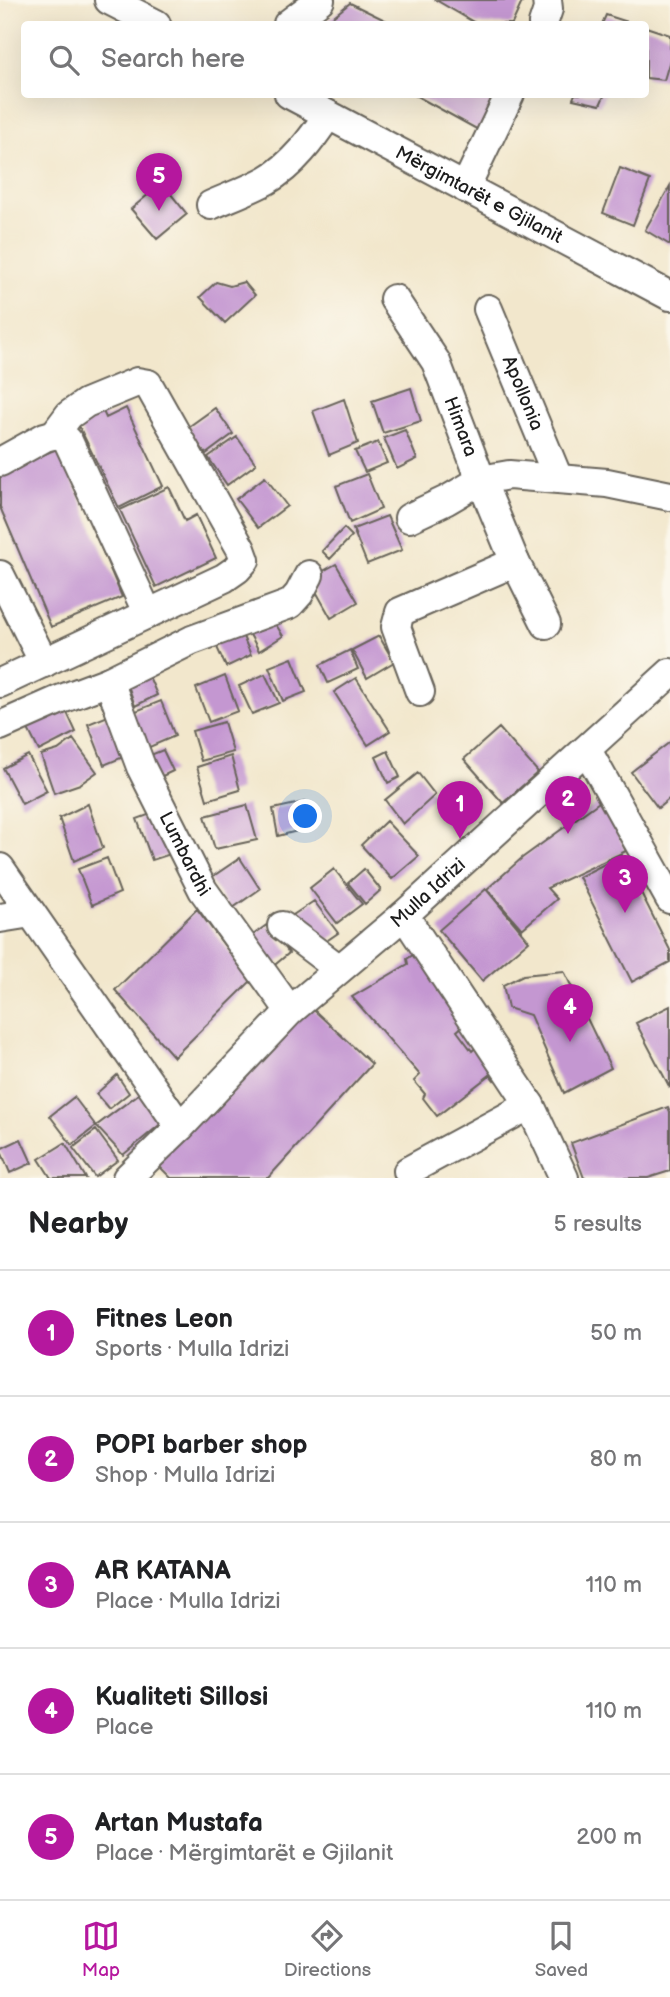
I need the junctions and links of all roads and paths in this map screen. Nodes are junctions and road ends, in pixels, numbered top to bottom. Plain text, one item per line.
1 (109, 0) edge
2 (320, 0) edge
3 (547, 0) edge
4 (150, 21) edge
5 (292, 21) edge
6 (544, 21) edge
7 (296, 98) edge
8 (508, 98) edge
9 (328, 115) junction
10 (472, 192) junction
11 (211, 205) dead end
12 (670, 296) edge
13 (394, 299) dead end
14 (488, 309) dead end
15 (54, 435) junction
16 (0, 462) edge
17 (558, 478) junction
18 (481, 480) junction
19 (670, 496) edge
20 (409, 518) dead end
21 (516, 562) junction
22 (0, 575) edge
23 (309, 575) dead end
24 (148, 614) junction
25 (546, 624) dead end
26 (44, 663) junction
27 (670, 673) edge
28 (109, 681) junction
29 (0, 683) edge
30 (420, 692) dead end
31 (0, 726) edge
32 (587, 750) junction
33 (0, 868) edge
34 (670, 899) edge
35 (31, 913) junction
36 (404, 915) junction
37 (0, 918) edge
38 (282, 926) dead end
39 (339, 970) junction
40 (290, 1011) junction
41 (530, 1105) junction
42 (180, 1127) junction
43 (408, 1171) dead end
44 (137, 1174) edge
45 (564, 1178) edge

1 - 4 street
2 - 5 street
3 - 6 street
7 - 9 street, Mërgimtarët e Gjilanit
8 - 10 street
9 - 10 street, Mërgimtarët e Gjilanit
9 - 11 street
10 - 12 street, Mërgimtarët e Gjilanit
13 - 18 street, Himara
14 - 17 street, Apollonia
15 - 16 street
15 - 24 street
15 - 24 street
17 - 18 street
17 - 19 street
18 - 20 street
18 - 21 street, Himara
21 - 25 street, Himara
21 - 30 street
22 - 26 street
23 - 28 street
24 - 26 street
26 - 29 street
27 - 32 street, Mulla Idrizi
28 - 31 street
28 - 40 street, Lumbardhi
32 - 34 street
32 - 36 street, Mulla Idrizi
33 - 35 street
35 - 37 street
35 - 42 street
36 - 39 street, Mulla Idrizi
36 - 41 street
38 - 39 street
39 - 40 street, Mulla Idrizi
40 - 42 street, Mulla Idrizi
41 - 43 street
41 - 45 street
42 - 44 street, Mulla Idrizi

